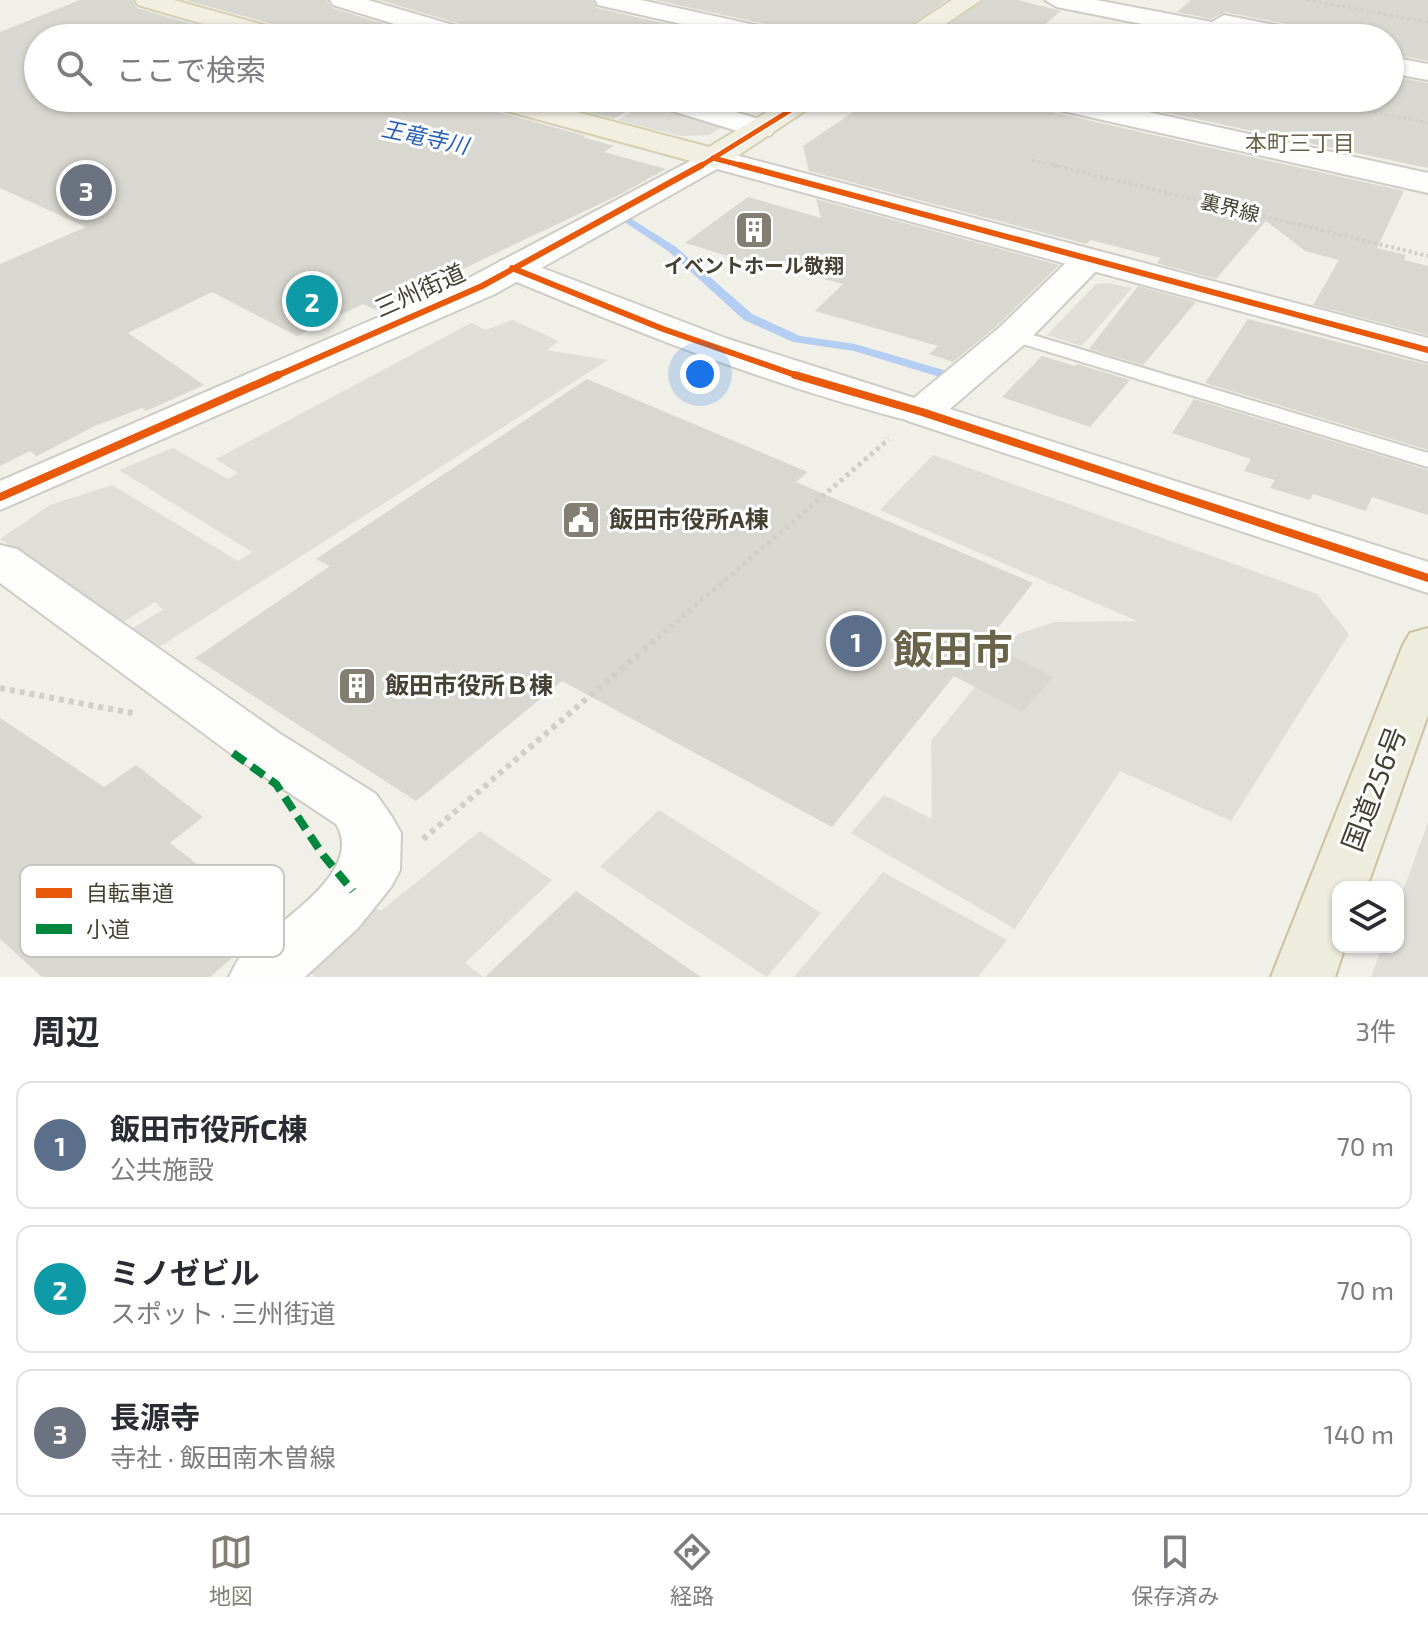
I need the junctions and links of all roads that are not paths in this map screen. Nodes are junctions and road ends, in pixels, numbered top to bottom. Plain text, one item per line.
1 (147, 0) edge
2 (342, 0) edge
3 (607, 0) edge
4 (969, 0) edge
5 (1057, 0) edge
6 (1108, 0) edge
7 (231, 24) edge
8 (422, 24) edge
9 (715, 24) edge
10 (930, 24) edge
11 (1180, 24) edge
12 (1231, 24) edge
13 (1404, 58) edge
14 (1428, 62) edge
15 (1404, 68) edge
16 (1428, 72) edge
17 (543, 112) edge
18 (705, 112) edge
19 (787, 112) edge
20 (1108, 112) edge
21 (760, 129) junction
22 (713, 158) junction
23 (1428, 183) edge
24 (1089, 259) junction
25 (512, 268) junction
26 (1013, 335) junction
27 (1428, 350) edge
28 (909, 422) junction
29 (1428, 460) edge
30 (0, 497) edge
31 (0, 560) edge
32 (1428, 578) edge
33 (1428, 645) edge
34 (284, 957) edge
35 (284, 957) edge
36 (261, 977) edge
37 (1303, 977) edge

1 - 7 main road
2 - 8 street
3 - 9 street
4 - 10 main road
5 - 11 street
6 - 12 street
13 - 14 street
15 - 16 street
17 - 22 main road
18 - 21 street
19 - 21 main road
20 - 23 street
21 - 22 main road
22 - 24 street
22 - 25 street, 三州街道
24 - 26 street
24 - 27 street
25 - 28 street
25 - 30 street, 三州街道
26 - 28 street
26 - 29 lane
28 - 32 street
31 - 34 street
33 - 37 highway, 国道256号
35 - 36 street

